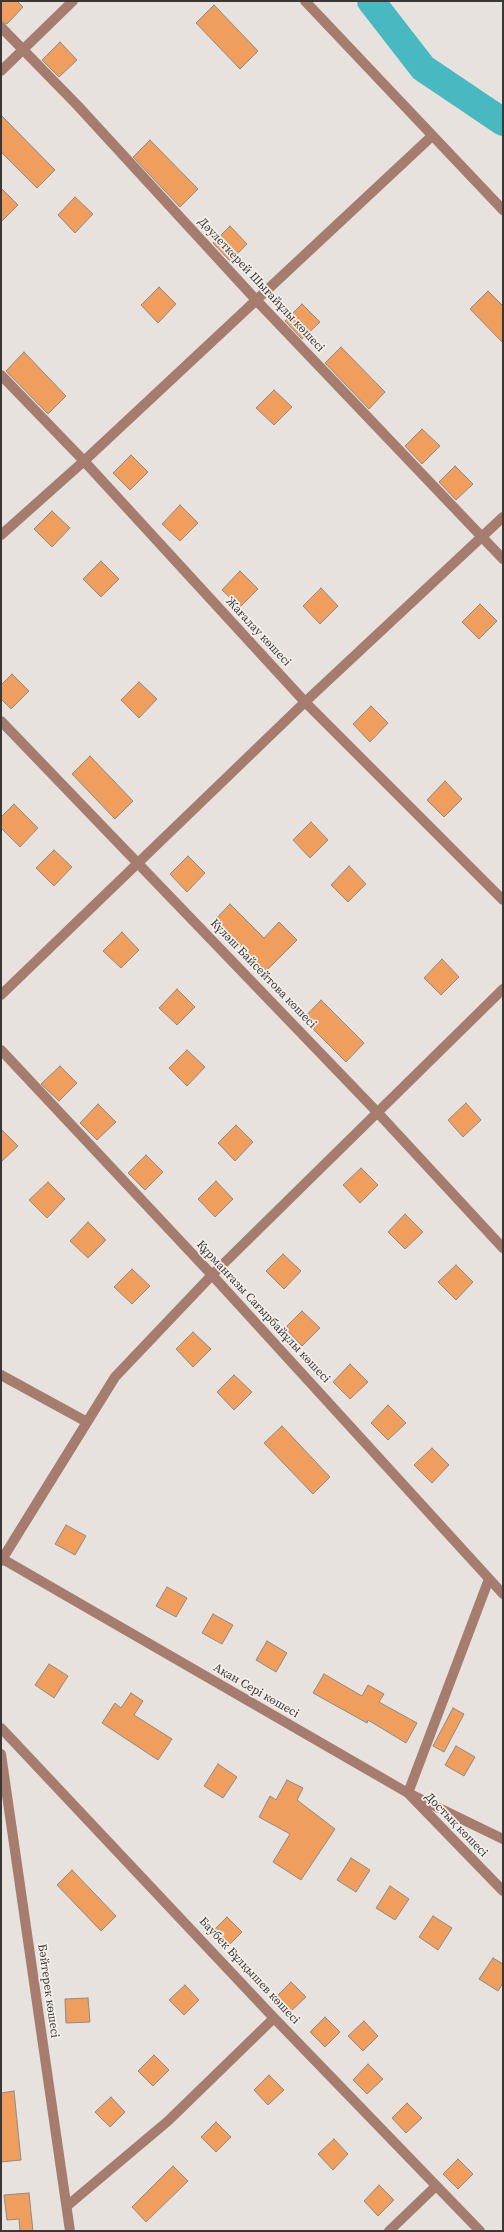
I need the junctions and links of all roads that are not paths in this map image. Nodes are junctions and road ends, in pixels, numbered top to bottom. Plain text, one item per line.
1 (73, 1) edge
2 (305, 1) edge
3 (1, 27) edge
4 (23, 50) junction
5 (1, 70) edge
6 (432, 136) junction
7 (503, 210) edge
8 (257, 301) junction
9 (1, 375) edge
10 (84, 461) junction
11 (503, 517) edge
12 (1, 535) edge
13 (482, 536) junction
14 (503, 559) edge
15 (305, 702) junction
16 (1, 721) edge
17 (138, 862) junction
18 (503, 900) edge
19 (503, 989) edge
20 (1, 995) edge
21 (1, 1050) edge
22 (378, 1113) junction
23 (503, 1248) edge
24 (212, 1275) junction
25 (1, 1375) edge
26 (87, 1422) junction
27 (2, 1562) edge
28 (489, 1579) junction
29 (503, 1594) edge
30 (1, 1728) edge
31 (1, 1754) edge
32 (408, 1793) junction
33 (503, 1839) edge
34 (503, 1892) edge
35 (274, 2018) junction
36 (436, 2186) junction
37 (66, 2206) junction
38 (70, 2231) edge
39 (389, 2231) edge
40 (480, 2231) edge

1 - 4 street
2 - 6 street
3 - 4 street, Дәулеткерей Шығайұлы көшесі
4 - 5 street
4 - 8 street, Дәулеткерей Шығайұлы көшесі
6 - 7 street
6 - 8 street
8 - 10 street
8 - 13 street, Дәулеткерей Шығайұлы көшесі
9 - 10 street, Жағалау көшесі
10 - 12 street
10 - 15 street, Жағалау көшесі
11 - 13 street
13 - 14 street, Дәулеткерей Шығайұлы көшесі
13 - 15 street
15 - 17 street
15 - 18 street, Жағалау көшесі
16 - 17 street, Күләш Байсейтова көшесі
17 - 20 street
17 - 22 street, Күләш Байсейтова көшесі
19 - 22 street
21 - 24 street, Құрманғазы Сағырбайұлы көшесі
22 - 23 street, Күләш Байсейтова көшесі
22 - 24 street
24 - 26 street
24 - 28 street, Құрманғазы Сағырбайұлы көшесі
25 - 26 street
26 - 27 street
27 - 32 street, Ақан Сері көшесі
28 - 29 street, Құрманғазы Сағырбайұлы көшесі
28 - 32 street
30 - 35 street, Баубек Бұлқышев көшесі
31 - 37 street, Бәйтерек көшесі
32 - 33 street, Ақан Сері көшесі
32 - 34 street, Достық көшесі
35 - 36 street, Баубек Бұлқышев көшесі
35 - 37 street
36 - 39 street
36 - 40 street, Баубек Бұлқышев көшесі
37 - 38 street, Бәйтерек көшесі

